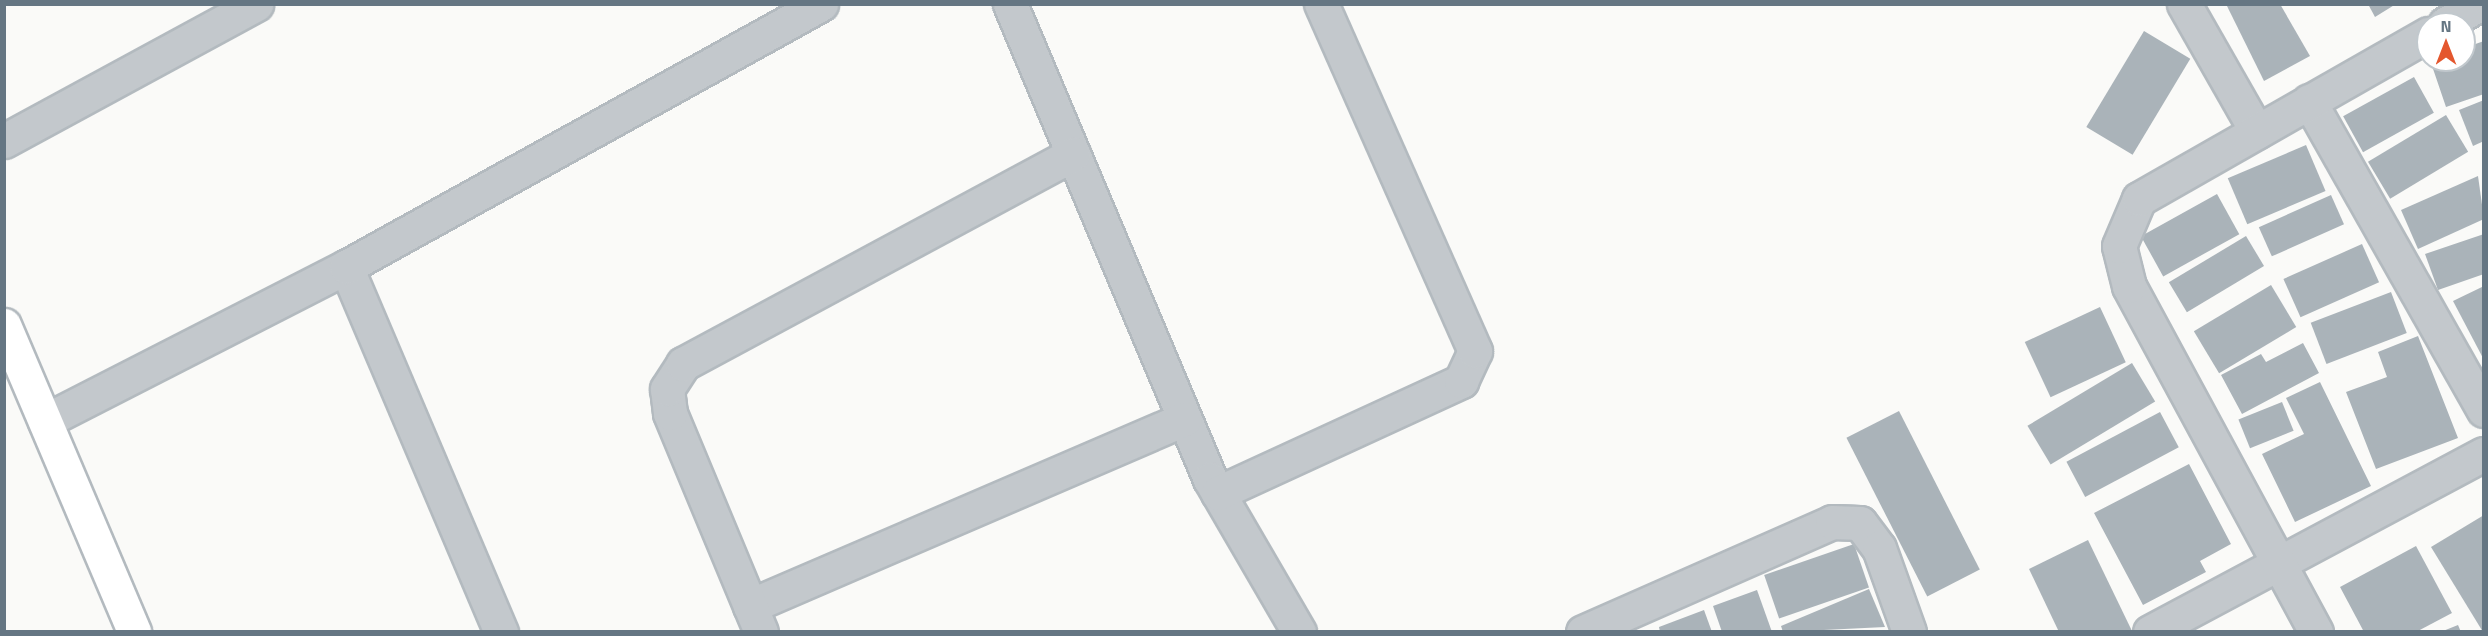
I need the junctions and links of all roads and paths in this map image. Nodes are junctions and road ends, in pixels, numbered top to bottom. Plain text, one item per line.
1 (821, 4) edge
2 (1010, 4) edge
3 (1321, 4) edge
4 (2184, 4) edge
5 (2479, 4) edge
6 (246, 7) edge
7 (2465, 12) edge
8 (2416, 41) edge
9 (2309, 101) junction
10 (2257, 132) junction
11 (4, 141) edge
12 (1073, 154) junction
13 (346, 267) junction
14 (4, 325) edge
15 (2484, 410) edge
16 (1185, 419) junction
17 (45, 421) junction
18 (2484, 454) edge
19 (1218, 493) junction
20 (2278, 563) junction
21 (755, 619) edge
22 (134, 632) edge
23 (501, 632) edge
24 (1299, 632) edge
25 (1584, 632) edge
26 (1909, 632) edge
27 (2150, 632) edge
28 (2316, 632) edge

1 - 13 street
2 - 12 street
3 - 19 street
4 - 10 street
5 - 7 street
6 - 11 street
8 - 9 street
9 - 10 street
9 - 15 street
10 - 20 street
12 - 16 street
12 - 21 street
13 - 17 street
13 - 23 street
14 - 17 main road
16 - 19 street
16 - 21 street
17 - 22 main road
18 - 20 street
19 - 24 street
20 - 27 street
20 - 28 street
25 - 26 street

